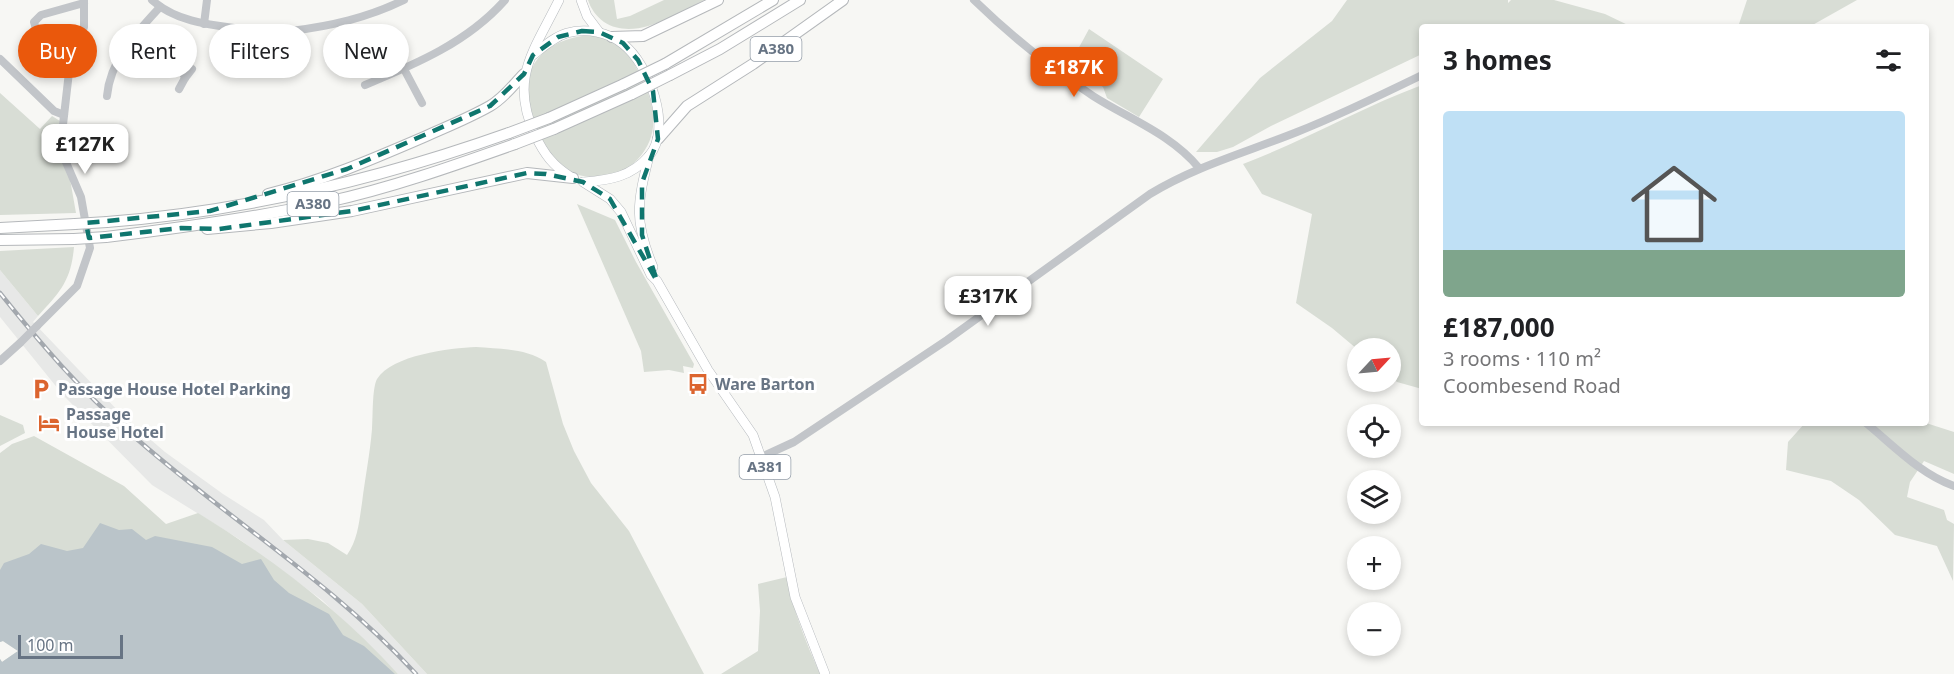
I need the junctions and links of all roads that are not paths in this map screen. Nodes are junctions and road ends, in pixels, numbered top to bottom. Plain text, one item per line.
1 (152, 0) edge
2 (207, 0) edge
3 (404, 0) edge
4 (505, 0) edge
5 (559, 0) edge
6 (580, 0) edge
7 (718, 0) edge
8 (773, 0) edge
9 (800, 0) edge
10 (843, 0) edge
11 (974, 0) edge
12 (84, 2) edge
13 (160, 7) junction
14 (35, 24) edge
15 (84, 24) edge
16 (146, 24) edge
17 (204, 24) junction
18 (209, 25) edge
19 (311, 29) edge
20 (599, 32) junction
21 (612, 37) junction
22 (533, 55) junction
23 (0, 59) edge
24 (409, 66) edge
25 (524, 74) junction
26 (1419, 76) edge
27 (68, 78) edge
28 (110, 78) edge
29 (185, 78) edge
30 (382, 78) edge
31 (409, 78) edge
32 (365, 85) dead end
33 (179, 89) dead end
34 (107, 96) dead end
35 (422, 103) dead end
36 (64, 115) junction
37 (658, 139) junction
38 (649, 156) junction
39 (1199, 168) junction
40 (578, 180) junction
41 (210, 211) junction
42 (0, 228) edge
43 (181, 228) junction
44 (0, 240) edge
45 (657, 281) junction
46 (0, 361) edge
47 (1870, 426) edge
48 (762, 457) junction
49 (1954, 486) edge
50 (825, 674) edge

1 - 13 street
2 - 17 street
3 - 19 street
4 - 24 street
5 - 22 main road
6 - 20 main road
7 - 21 highway
8 - 41 highway, A380, bridge
9 - 43 highway, A380, bridge
10 - 37 highway, A380
11 - 39 street
12 - 14 street
12 - 15 street
13 - 16 street
13 - 17 street
17 - 18 street
20 - 21 main road
20 - 22 main road
21 - 37 main road
22 - 25 main road
23 - 36 street
25 - 40 main road
25 - 41 highway, A380
26 - 39 street
27 - 36 street
28 - 34 street
29 - 33 street
30 - 32 street
31 - 35 street
36 - 46 street, bridge
37 - 38 main road
38 - 40 main road
38 - 45 main road, A381
39 - 48 street
40 - 43 highway, A380
40 - 45 main road, A381
41 - 42 highway, A380, bridge
43 - 44 highway, A380, bridge
45 - 48 main road, A381
47 - 49 street
48 - 50 main road, A381

